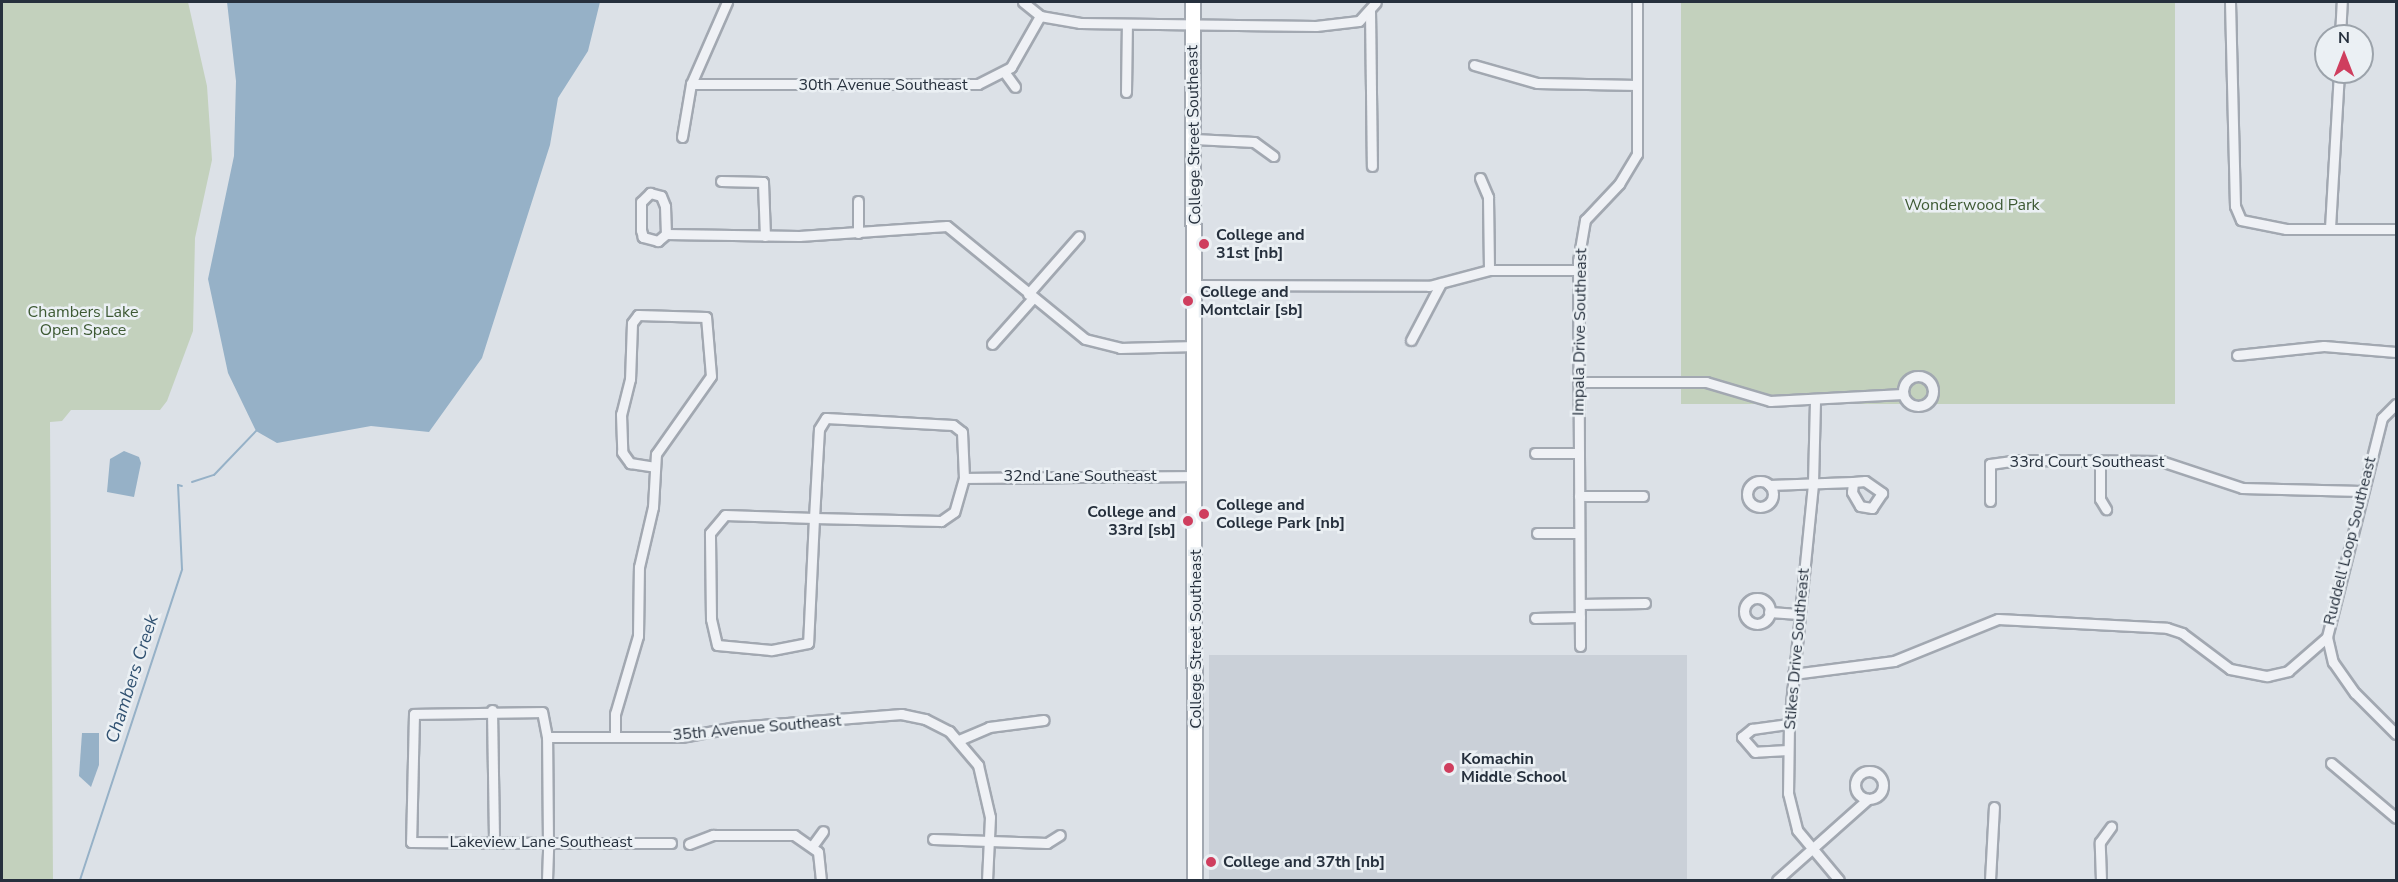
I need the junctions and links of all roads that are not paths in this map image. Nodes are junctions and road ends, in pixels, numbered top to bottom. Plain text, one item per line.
1 (728, 2) edge
2 (1023, 2) edge
3 (1193, 2) edge
4 (1637, 2) edge
5 (2230, 2) edge
6 (2342, 2) edge
7 (1373, 6) edge
8 (1040, 16) junction
9 (1128, 24) junction
10 (2341, 24) edge
11 (1193, 25) junction
12 (1474, 65) dead end
13 (1005, 73) junction
14 (691, 84) junction
15 (2338, 84) edge
16 (1637, 85) junction
17 (1015, 87) dead end
18 (1126, 92) dead end
19 (682, 137) dead end
20 (1194, 139) junction
21 (1273, 156) dead end
22 (1372, 166) dead end
23 (1480, 178) dead end
24 (720, 181) dead end
25 (858, 201) dead end
26 (2330, 228) junction
27 (2397, 229) edge
28 (858, 233) junction
29 (666, 234) junction
30 (765, 236) junction
31 (1079, 236) dead end
32 (1489, 270) junction
33 (1578, 270) junction
34 (1441, 283) junction
35 (1196, 285) junction
36 (1030, 296) junction
37 (1411, 340) dead end
38 (992, 344) dead end
39 (1196, 346) junction
40 (2397, 352) edge
41 (2237, 355) dead end
42 (1578, 382) junction
43 (1903, 394) dead end
44 (1815, 401) junction
45 (2397, 404) edge
46 (1535, 453) dead end
47 (1579, 453) junction
48 (2100, 461) junction
49 (655, 467) junction
50 (1196, 476) junction
51 (964, 478) junction
52 (1853, 482) dead end
53 (1769, 484) dead end
54 (1813, 484) junction
55 (2361, 490) junction
56 (1579, 496) junction
57 (1643, 496) dead end
58 (1990, 501) dead end
59 (2106, 509) dead end
60 (814, 518) junction
61 (1537, 533) dead end
62 (1579, 533) junction
63 (1645, 603) dead end
64 (1580, 604) junction
65 (1769, 612) dead end
66 (1799, 614) junction
67 (1580, 617) junction
68 (1535, 618) dead end
69 (2327, 637) junction
70 (1580, 646) dead end
71 (1793, 674) junction
72 (492, 710) junction
73 (1044, 720) dead end
74 (1789, 724) junction
75 (2397, 735) edge
76 (547, 737) junction
77 (615, 737) junction
78 (959, 740) junction
79 (1788, 750) junction
80 (2331, 763) dead end
81 (1868, 799) dead end
82 (1994, 807) dead end
83 (2397, 818) edge
84 (2111, 827) dead end
85 (823, 831) dead end
86 (1060, 835) dead end
87 (933, 839) dead end
88 (494, 842) junction
89 (989, 842) junction
90 (548, 843) junction
91 (671, 843) dead end
92 (689, 844) dead end
93 (813, 845) junction
94 (1811, 852) junction
95 (547, 880) edge
96 (821, 880) edge
97 (987, 880) edge
98 (1195, 880) edge
99 (1777, 880) edge
100 (1839, 880) edge
101 (1990, 880) edge
102 (2101, 880) edge

1 - 14 street
2 - 8 street
3 - 11 main road, College Street Southeast
4 - 16 street, Impala Drive Southeast
5 - 26 street
6 - 10 street
7 - 11 street
7 - 22 street
8 - 9 street
8 - 13 street
9 - 11 street
9 - 18 street
11 - 20 main road, College Street Southeast
12 - 16 street
13 - 14 street, 30th Avenue Southeast
13 - 17 street
14 - 19 street
15 - 26 street
16 - 33 street, Impala Drive Southeast
20 - 21 street
20 - 35 main road, College Street Southeast
23 - 32 street
24 - 30 street
25 - 28 street
26 - 27 street
28 - 30 street
28 - 36 street
29 - 29 street
29 - 30 street
31 - 36 street
32 - 33 street
32 - 34 street
33 - 42 street, Impala Drive Southeast
34 - 35 street
34 - 37 street
35 - 39 main road, College Street Southeast
36 - 38 street
36 - 39 street
39 - 50 main road, College Street Southeast
40 - 41 street
42 - 44 street
42 - 47 street, Impala Drive Southeast
43 - 44 street
44 - 54 street, Stikes Drive Southeast
45 - 55 street, Ruddell Loop Southeast
46 - 47 street
47 - 56 street, Impala Drive Southeast
48 - 55 street, 33rd Court Southeast
48 - 58 street, 33rd Court Southeast
48 - 59 street
49 - 49 street
49 - 77 street
50 - 51 street, 32nd Lane Southeast
50 - 98 main road, College Street Southeast
51 - 60 street
51 - 60 street
52 - 54 street
53 - 54 street
54 - 66 street, Stikes Drive Southeast
55 - 69 street, Ruddell Loop Southeast
56 - 57 street
56 - 62 street, Impala Drive Southeast
60 - 60 street
61 - 62 street
62 - 64 street, Impala Drive Southeast
63 - 64 street
64 - 67 street, Impala Drive Southeast
65 - 66 street
66 - 71 street, Stikes Drive Southeast
67 - 68 street
67 - 70 street, Impala Drive Southeast
69 - 71 street
69 - 75 street, Ruddell Loop Southeast
71 - 74 street, Stikes Drive Southeast
72 - 76 street
72 - 88 street
72 - 88 street, Lakeview Lane Southeast
73 - 78 street
74 - 79 street, Stikes Drive Southeast
74 - 79 street
76 - 77 street, 35th Avenue Southeast
76 - 90 street
77 - 78 street, 35th Avenue Southeast
78 - 89 street
79 - 94 street, Stikes Drive Southeast
80 - 83 street
81 - 94 street
82 - 101 street
84 - 102 street
85 - 93 street
86 - 89 street
87 - 89 street
88 - 90 street, Lakeview Lane Southeast
89 - 97 street
90 - 91 street, Lakeview Lane Southeast
90 - 95 street
92 - 93 street
93 - 96 street
94 - 99 street
94 - 100 street, Stikes Drive Southeast

